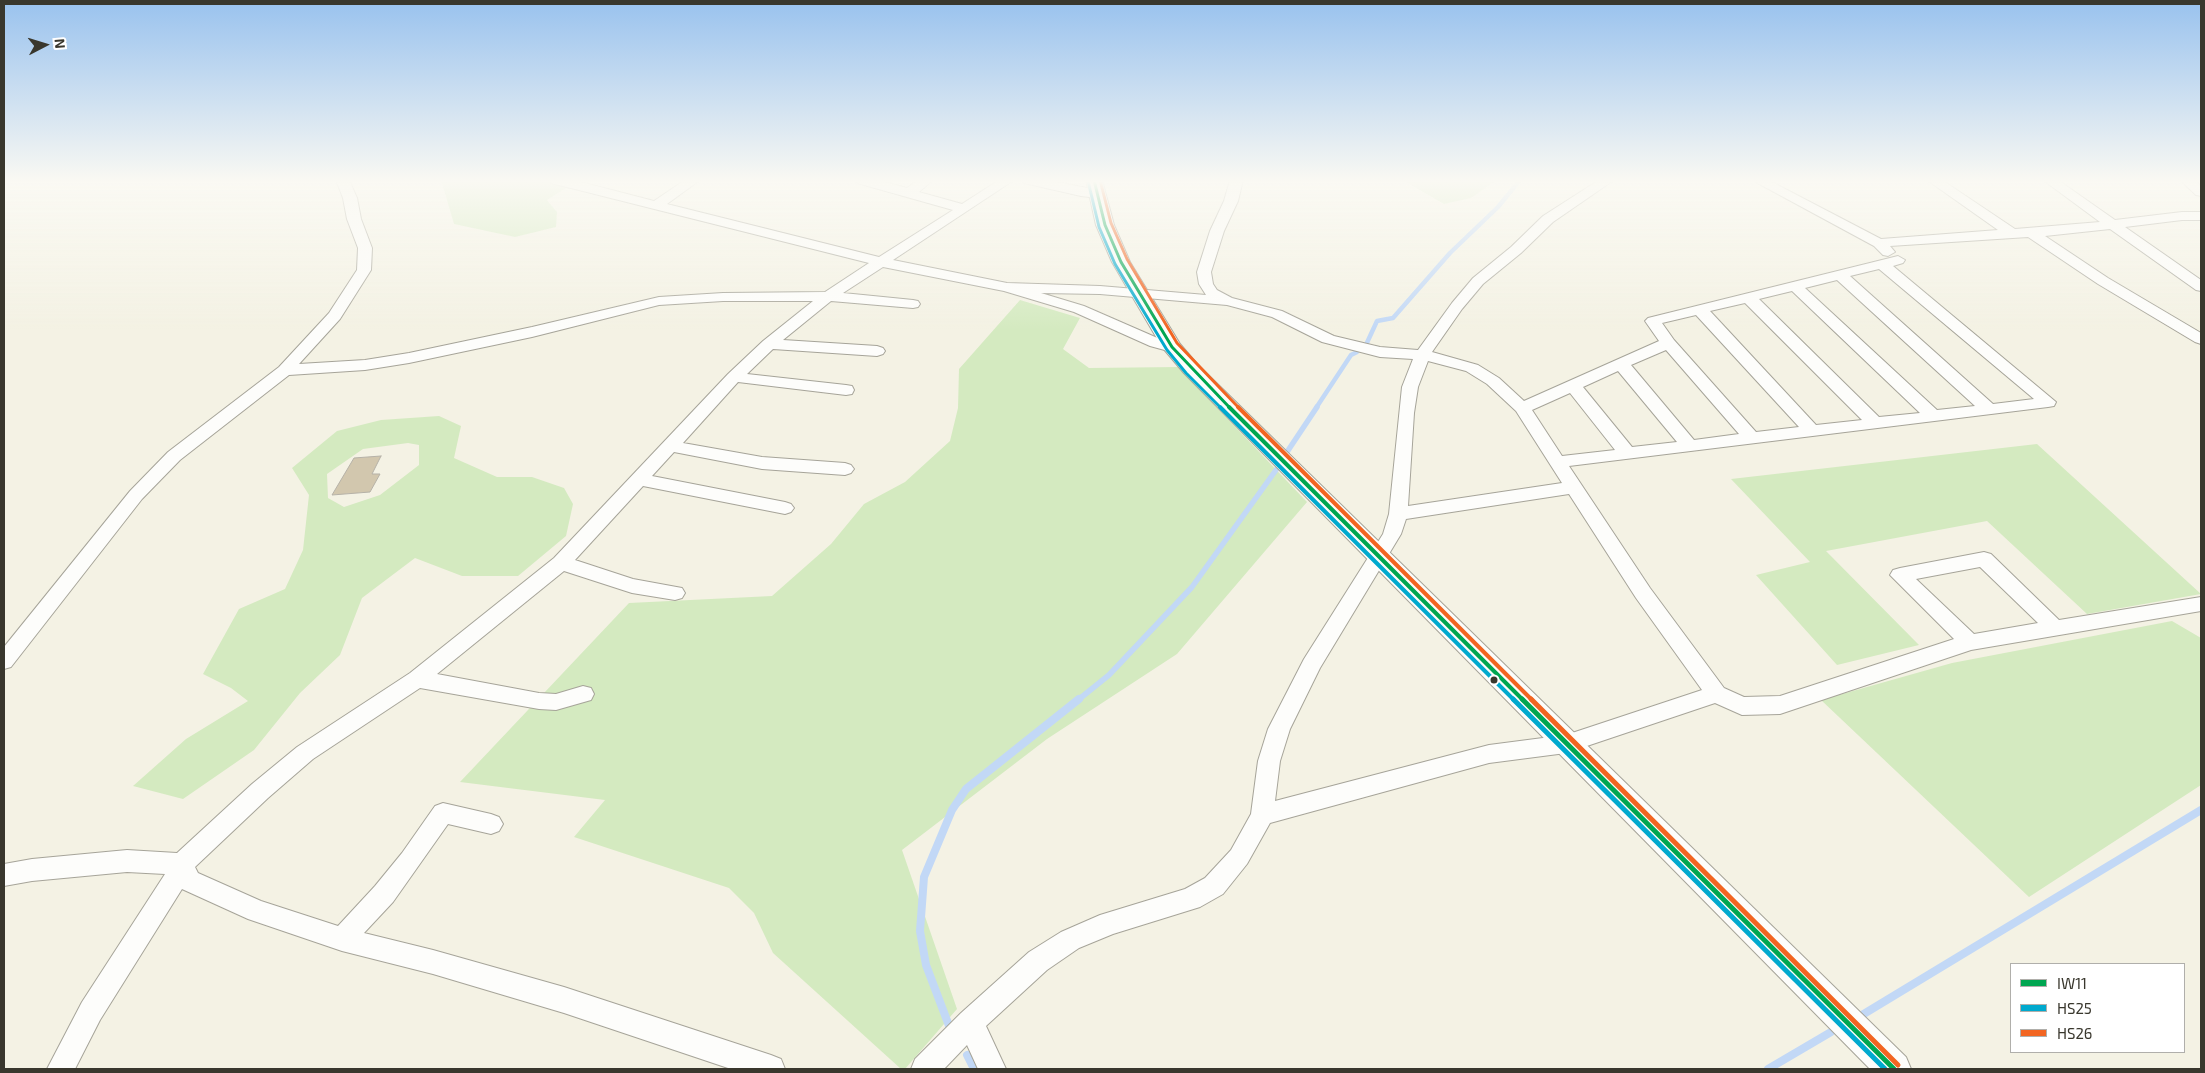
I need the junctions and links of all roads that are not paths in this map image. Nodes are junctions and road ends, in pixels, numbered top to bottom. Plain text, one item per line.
1 (358, 230) edge
2 (755, 230) edge
3 (928, 230) edge
4 (1108, 230) edge
5 (1217, 230) edge
6 (1537, 230) edge
7 (1853, 230) edge
8 (2007, 230) edge
9 (2069, 230) edge
10 (2120, 230) edge
11 (2032, 233) junction
12 (2013, 234) junction
13 (1879, 244) junction
14 (880, 262) junction
15 (1881, 263) junction
16 (1839, 274) junction
17 (1794, 285) junction
18 (1007, 287) junction
19 (2201, 287) edge
20 (1140, 295) junction
21 (828, 296) junction
22 (1748, 297) junction
23 (1227, 300) junction
24 (913, 304) dead end
25 (1699, 309) junction
26 (2201, 339) edge
27 (1668, 343) junction
28 (769, 344) junction
29 (1172, 347) junction
30 (877, 351) dead end
31 (1422, 355) junction
32 (1621, 364) junction
33 (286, 370) junction
34 (734, 377) junction
35 (1573, 386) junction
36 (846, 390) dead end
37 (1522, 408) junction
38 (1989, 409) junction
39 (1933, 416) junction
40 (1875, 423) junction
41 (1812, 431) junction
42 (1752, 438) junction
43 (670, 446) junction
44 (1690, 446) junction
45 (1627, 453) junction
46 (1559, 462) junction
47 (845, 469) dead end
48 (638, 479) junction
49 (1574, 487) junction
50 (785, 508) dead end
51 (1398, 514) junction
52 (1378, 556) junction
53 (561, 562) junction
54 (675, 594) dead end
55 (2201, 604) edge
56 (2054, 627) junction
57 (1970, 642) junction
58 (4, 660) edge
59 (417, 679) junction
60 (583, 694) dead end
61 (1716, 694) junction
62 (1566, 744) junction
63 (1262, 815) junction
64 (491, 824) dead end
65 (182, 864) junction
66 (4, 875) edge
67 (342, 939) junction
68 (970, 1022) junction
69 (61, 1069) edge
70 (771, 1069) edge
71 (924, 1069) edge
72 (992, 1069) edge
73 (1894, 1069) edge

1 - 33 street
2 - 14 street
3 - 14 street
4 - 20 main road
5 - 23 street
6 - 31 street
7 - 13 street
8 - 12 street
9 - 11 street
10 - 19 street
11 - 12 street
11 - 26 street
12 - 13 street
13 - 15 street
14 - 18 street
14 - 21 street
15 - 16 street
15 - 38 street
16 - 17 street
16 - 38 street
17 - 22 street
17 - 39 street
18 - 20 street
18 - 29 street
20 - 23 street
20 - 29 main road
21 - 24 street
21 - 28 street
21 - 33 street
22 - 25 street
22 - 40 street
23 - 31 street
25 - 27 street
25 - 41 street
27 - 32 street
27 - 42 street
28 - 30 street
28 - 34 street
29 - 52 main road
31 - 37 street
31 - 51 street
32 - 35 street
32 - 44 street
33 - 58 street
34 - 36 street
34 - 43 street
35 - 37 street
35 - 45 street
37 - 46 street
38 - 39 street
39 - 40 street
40 - 41 street
41 - 42 street
42 - 44 street
43 - 47 street
43 - 48 street
44 - 45 street
45 - 46 street
46 - 49 street
48 - 50 street
48 - 53 street
49 - 51 street
49 - 61 street
51 - 52 street
52 - 62 main road
52 - 63 street
53 - 54 street
53 - 59 street
55 - 56 street
56 - 57 street
56 - 57 street
57 - 61 street
59 - 60 street
59 - 65 street
61 - 62 street
62 - 63 street
62 - 73 main road
63 - 68 street
64 - 67 street
65 - 66 street
65 - 67 street
65 - 69 street
67 - 70 street
68 - 71 street
68 - 72 street

